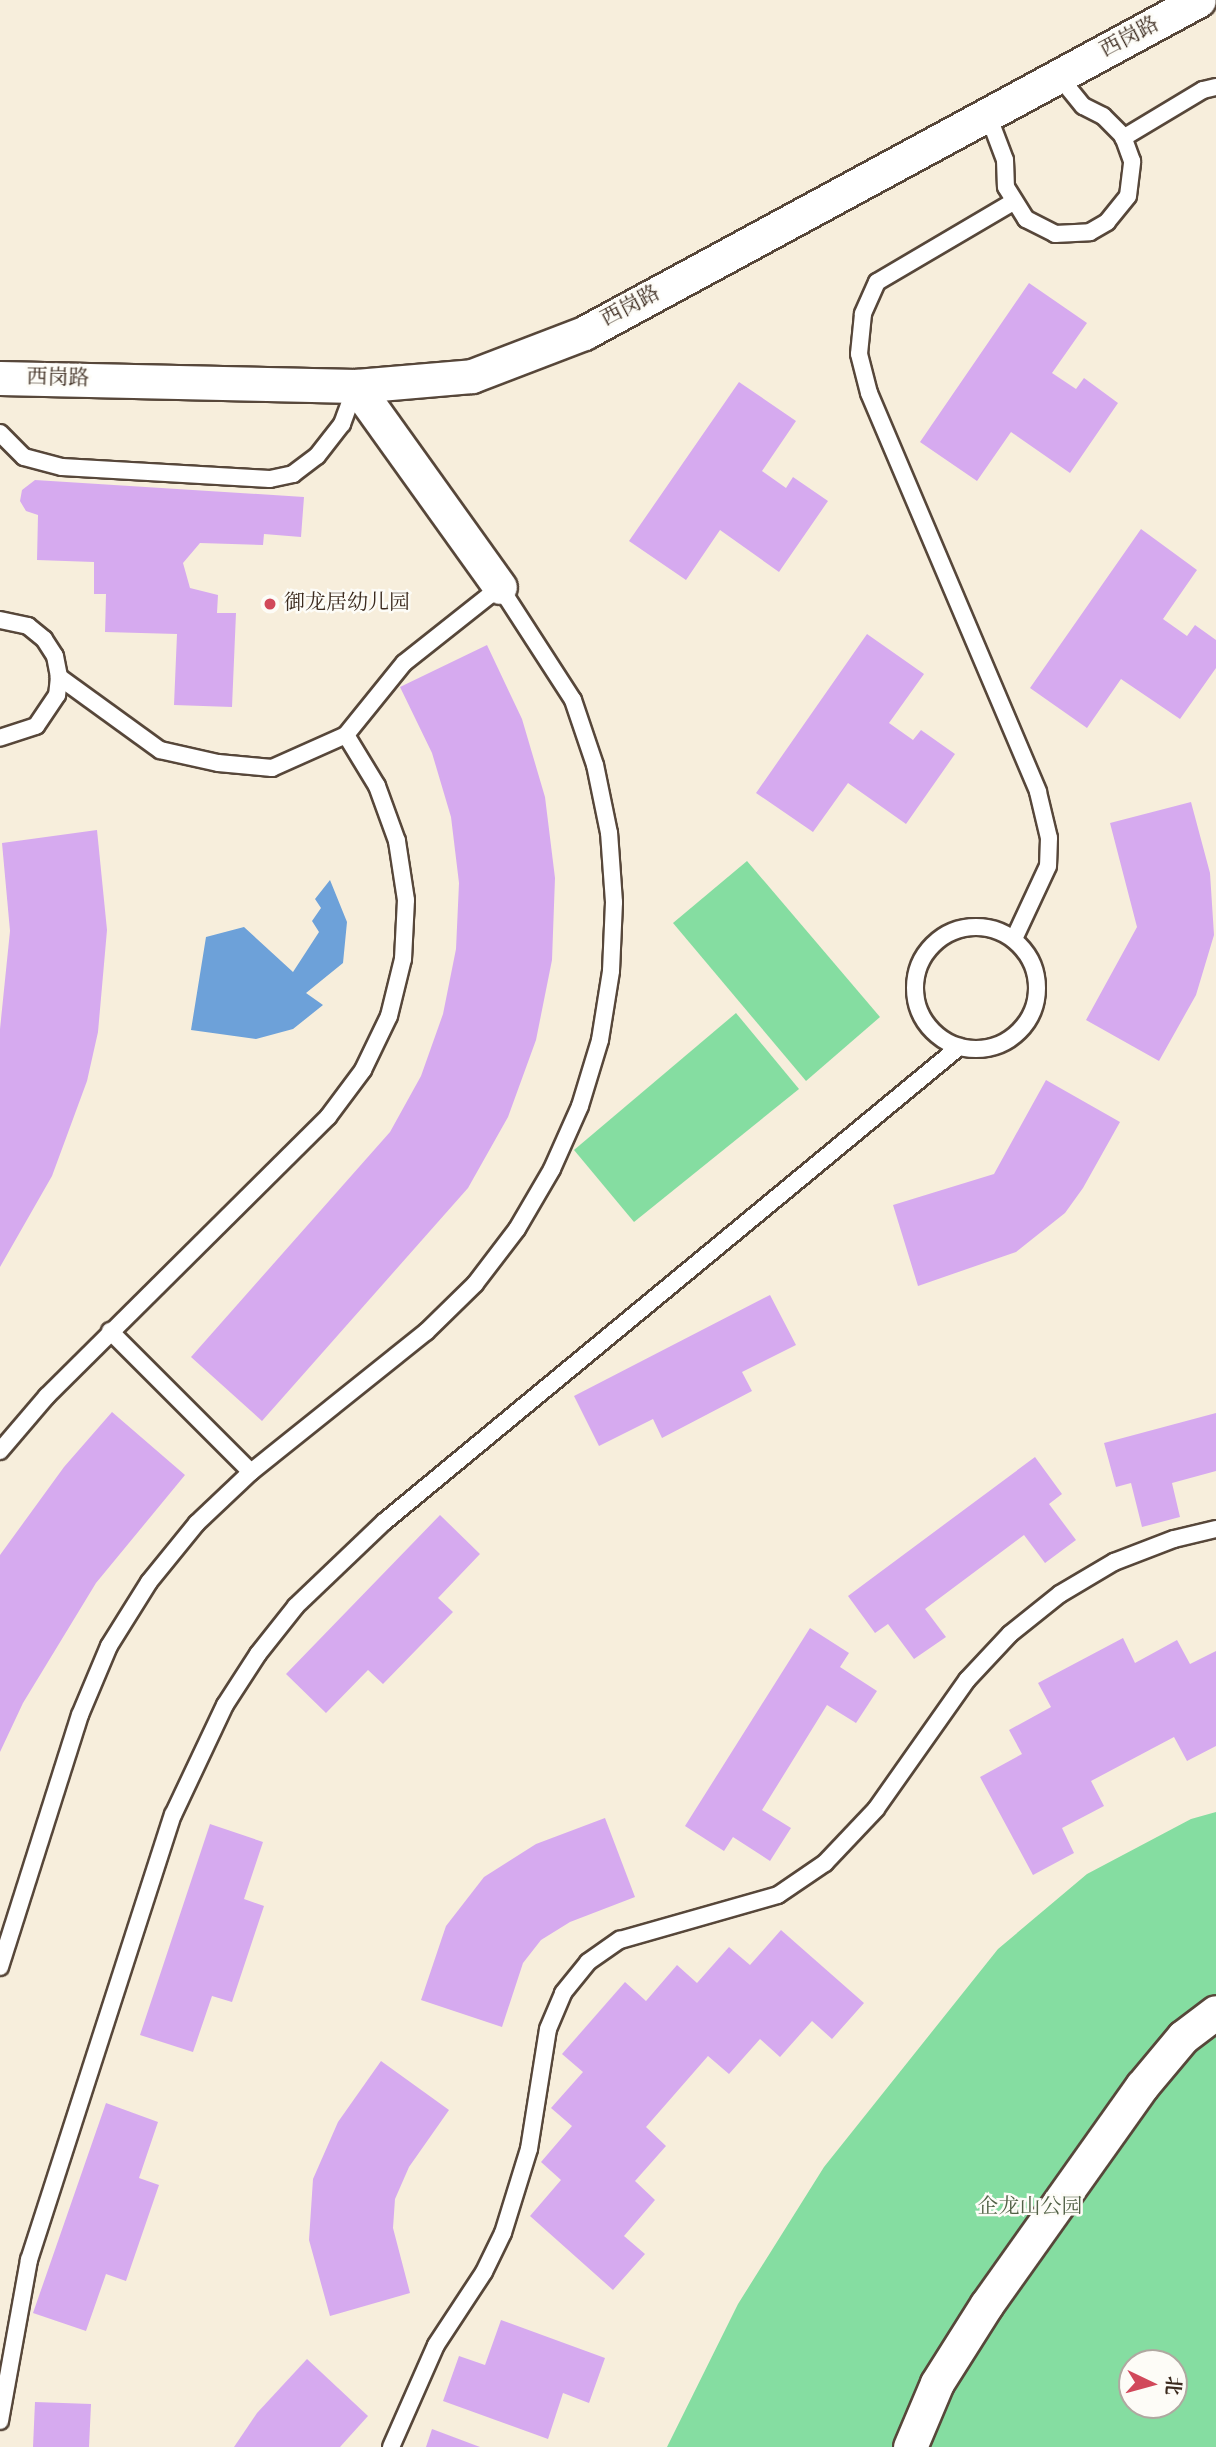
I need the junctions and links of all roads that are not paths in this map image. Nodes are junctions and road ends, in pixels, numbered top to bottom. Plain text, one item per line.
1 (1199, 0) edge
2 (1059, 76) junction
3 (1216, 87) edge
4 (988, 115) junction
5 (1123, 138) junction
6 (1013, 202) junction
7 (0, 378) edge
8 (356, 386) junction
9 (0, 433) edge
10 (500, 587) junction
11 (0, 620) edge
12 (60, 677) junction
13 (346, 735) junction
14 (0, 738) edge
15 (1014, 939) junction
16 (959, 1047) junction
17 (110, 1331) junction
18 (0, 1451) edge
19 (251, 1472) junction
20 (1216, 1529) edge
21 (0, 1967) edge
22 (1216, 2012) edge
23 (0, 2421) edge
24 (391, 2447) edge
25 (910, 2447) edge

1 - 2 street, 西岗路
2 - 4 street, 西岗路
2 - 5 lane
3 - 5 lane
4 - 6 lane
4 - 8 street, 西岗路
5 - 6 lane
6 - 15 lane
7 - 8 street, 西岗路
8 - 9 lane
8 - 10 street
10 - 13 lane
10 - 19 lane
11 - 12 lane
12 - 13 lane
12 - 14 lane
13 - 17 lane
15 - 16 lane
15 - 16 lane
16 - 23 lane
17 - 18 lane
17 - 19 lane
19 - 21 lane
20 - 24 lane
22 - 25 street

